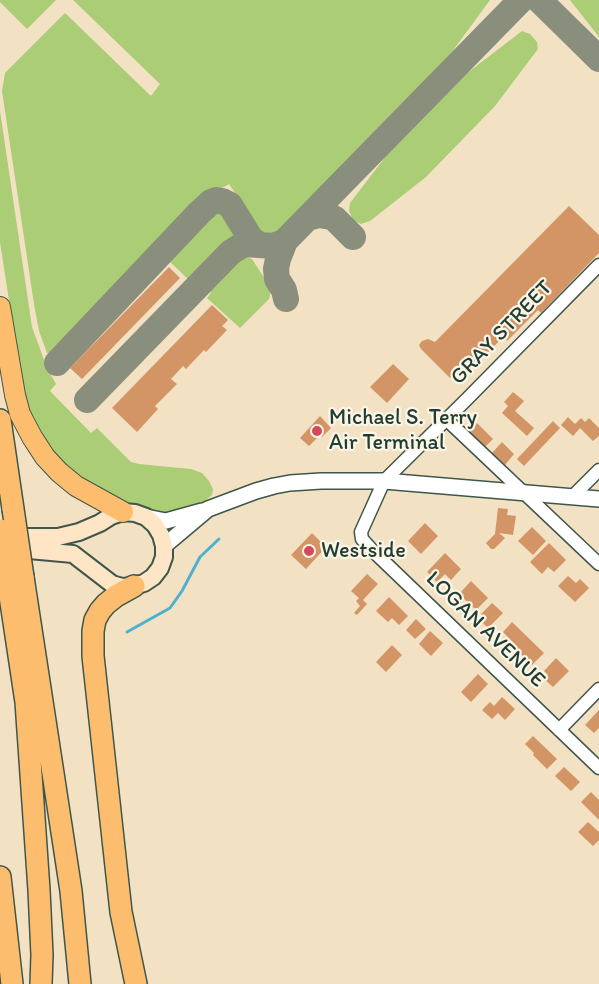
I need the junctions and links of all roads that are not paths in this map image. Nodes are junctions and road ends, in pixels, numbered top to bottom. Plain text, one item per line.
1 (599, 265) edge
2 (0, 307) edge
3 (0, 420) edge
4 (447, 420) junction
5 (599, 470) edge
6 (384, 482) junction
7 (525, 493) junction
8 (572, 497) junction
9 (599, 500) edge
10 (207, 509) junction
11 (123, 512) junction
12 (146, 517) junction
13 (0, 530) edge
14 (0, 537) edge
15 (164, 546) junction
16 (0, 547) edge
17 (599, 564) edge
18 (15, 576) junction
19 (134, 586) junction
20 (599, 689) edge
21 (26, 702) junction
22 (559, 730) junction
23 (599, 768) edge
24 (117, 865) junction
25 (0, 877) edge
26 (71, 891) junction
27 (12, 984) edge
28 (41, 984) edge
29 (69, 984) edge
30 (80, 984) edge
31 (92, 984) edge
32 (136, 984) edge
33 (149, 984) edge

1 - 4 street, GRAY STREET
2 - 11 highway
3 - 18 highway, bridge
4 - 6 street, GRAY STREET
4 - 7 street
5 - 8 street
6 - 7 street
6 - 10 street
6 - 22 street, LOGAN AVENUE
7 - 8 street
7 - 17 street
8 - 9 street
10 - 12 street
10 - 15 street
11 - 12 main road
11 - 14 main road
12 - 15 main road
13 - 18 highway, bridge
15 - 19 main road
16 - 19 main road
18 - 21 highway
18 - 26 highway
19 - 24 highway
20 - 22 street
21 - 28 highway
21 - 29 highway
22 - 23 street, LOGAN AVENUE
24 - 32 highway
24 - 33 highway
25 - 27 highway
26 - 30 highway
26 - 31 highway

